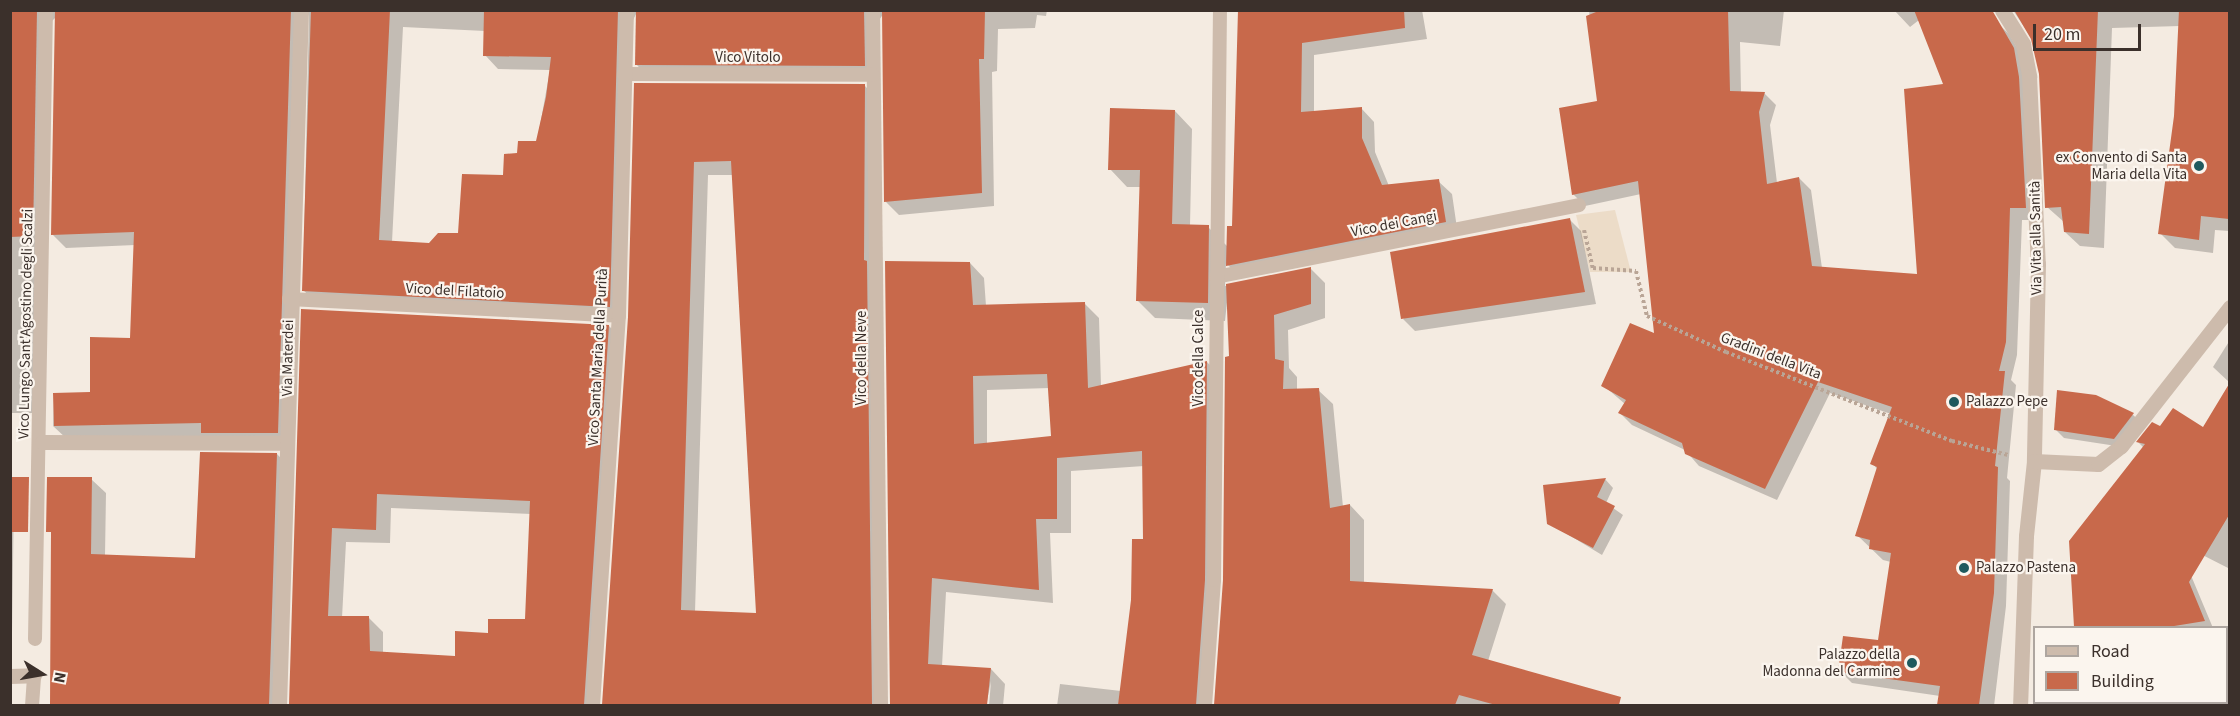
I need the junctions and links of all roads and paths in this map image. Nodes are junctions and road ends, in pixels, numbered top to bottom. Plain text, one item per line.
1 (46, 10) edge
2 (301, 10) edge
3 (627, 10) edge
4 (873, 10) edge
5 (1220, 10) edge
6 (2006, 15) edge
7 (624, 74) junction
8 (873, 75) junction
9 (1579, 206) joint
10 (1216, 277) junction
11 (289, 299) junction
12 (2229, 307) edge
13 (619, 316) junction
14 (42, 442) junction
15 (285, 443) junction
16 (2034, 461) junction
17 (35, 639) dead end
18 (34, 675) joint
19 (10, 676) edge
20 (32, 705) edge
21 (279, 705) edge
22 (593, 705) edge
23 (881, 705) edge
24 (1205, 705) edge
25 (2020, 705) edge

1 - 14 lane, Vico Lungo Sant'Agostino degli Scalzi
2 - 11 street, Via Materdei
3 - 7 lane, Vico Santa Maria della Purità
4 - 8 lane, Vico della Neve
5 - 10 lane, Vico della Calce
6 - 16 street, Via Vita alla Sanità
7 - 8 lane, Vico Vitolo
7 - 13 lane, Vico Santa Maria della Purità
8 - 23 lane, Vico della Neve
9 - 10 lane, Vico dei Cangi
9 - 16 path, Gradini della Vita
10 - 24 lane, Vico della Calce
11 - 13 lane, Vico del Filatoio
11 - 15 street, Via Materdei
12 - 16 street
13 - 22 lane, Vico Santa Maria della Purità
14 - 15 street
14 - 17 lane, Vico Lungo Sant'Agostino degli Scalzi
15 - 21 street, Via Materdei
16 - 25 street, Via Vita alla Sanità
18 - 19 street
18 - 20 lane

